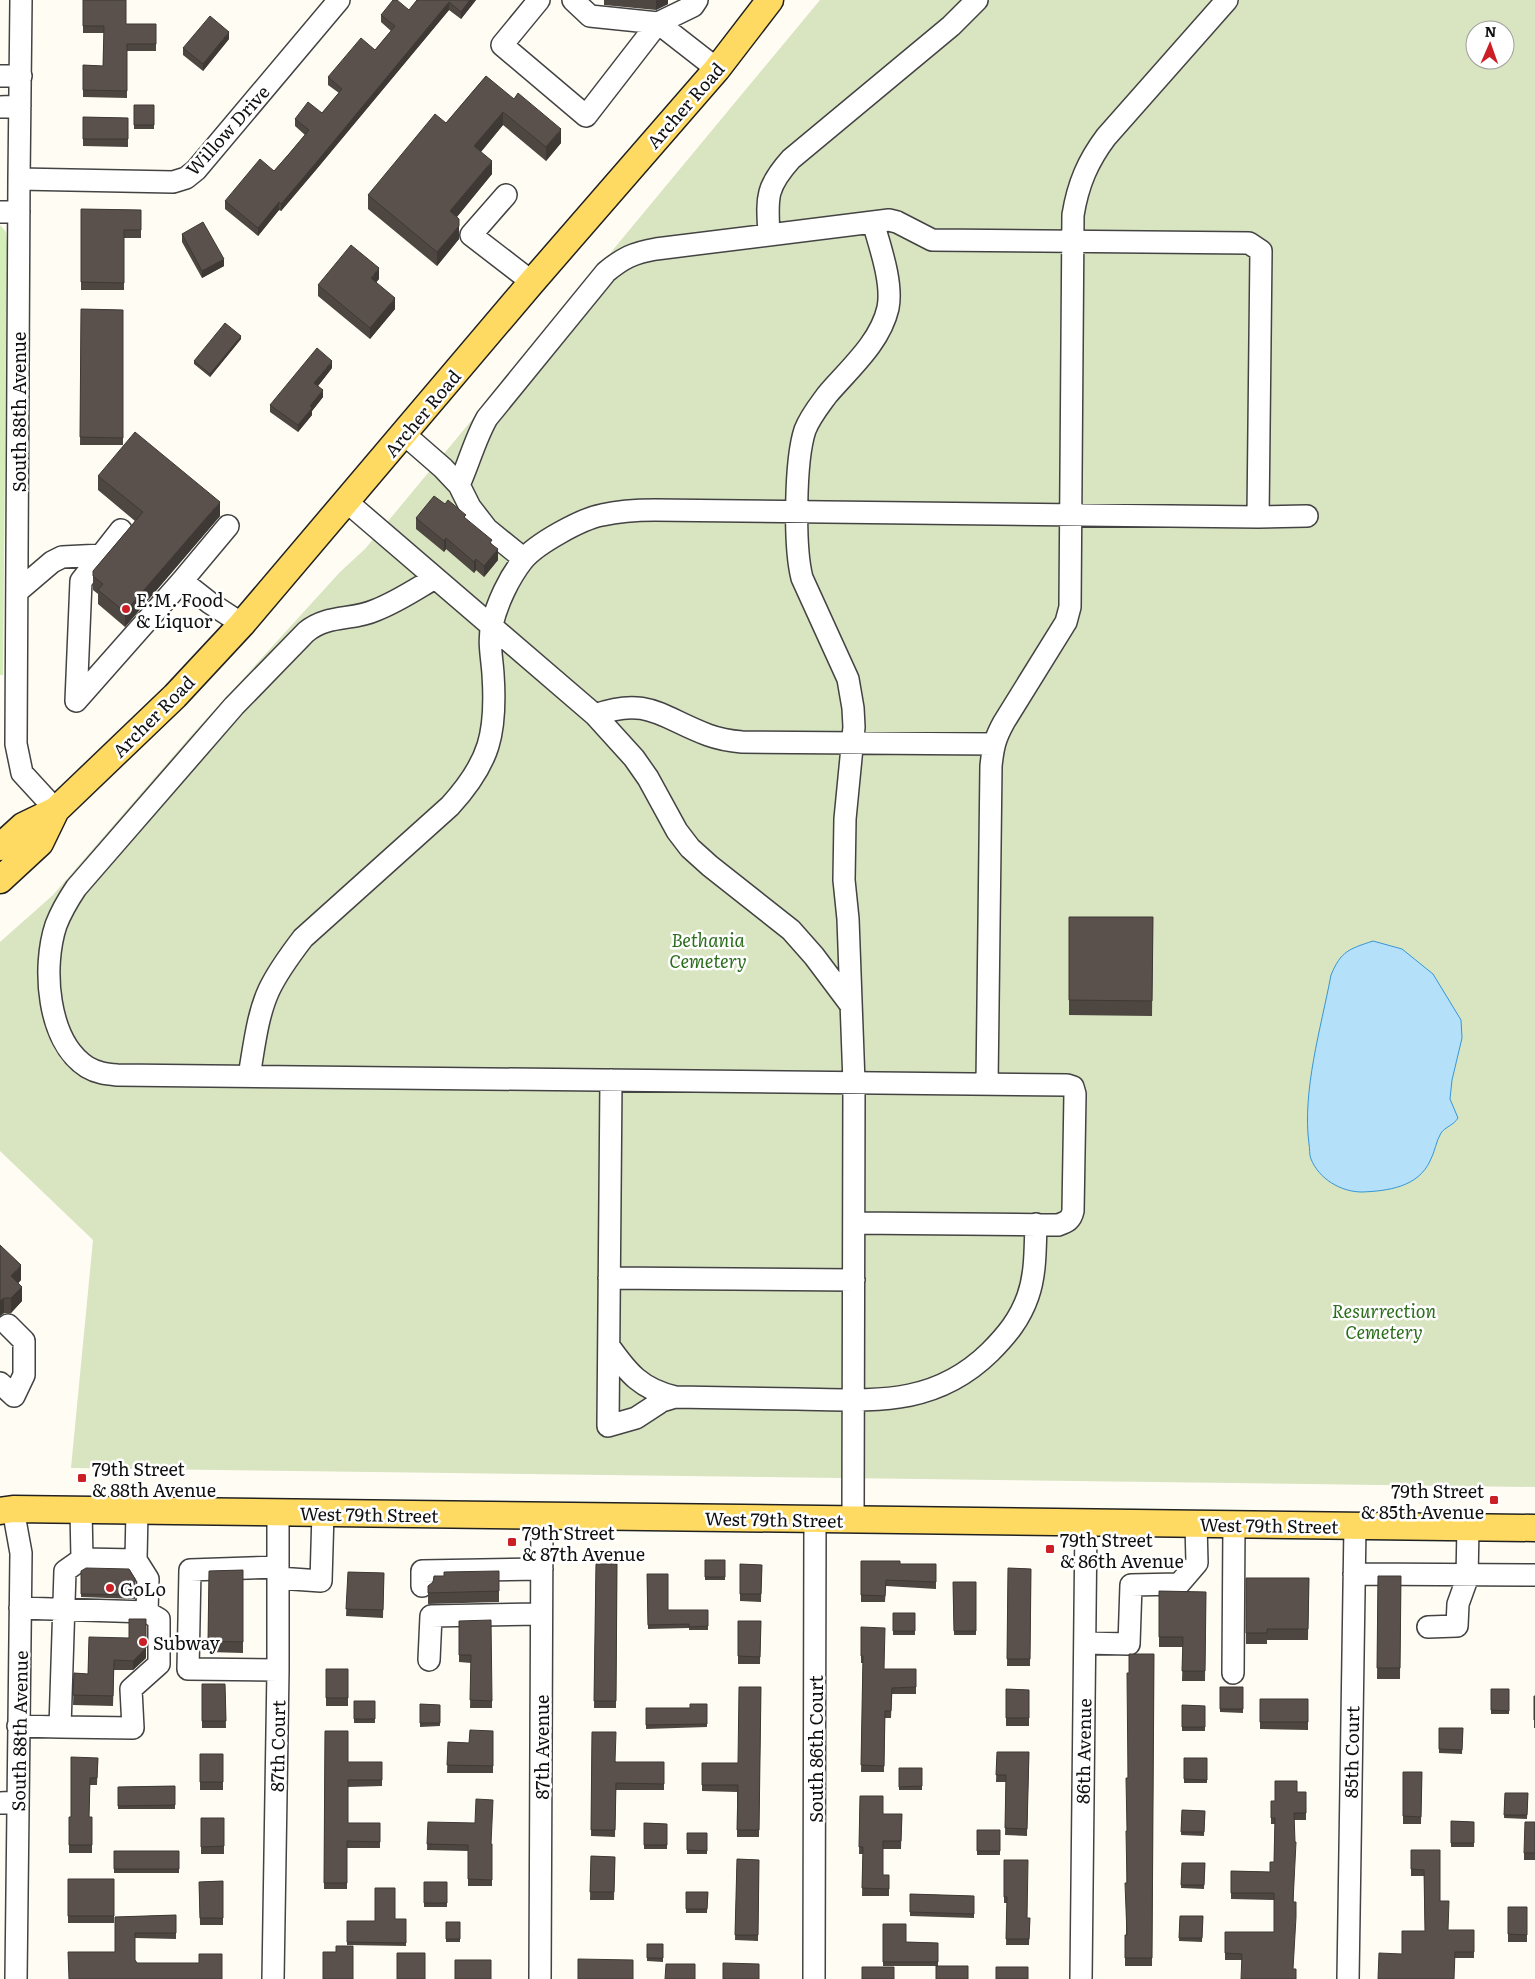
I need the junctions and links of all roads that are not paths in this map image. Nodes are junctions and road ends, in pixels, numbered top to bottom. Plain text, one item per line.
1 (21, 0) edge
2 (339, 0) edge
3 (539, 0) edge
4 (573, 0) edge
5 (697, 0) edge
6 (770, 0) edge
7 (977, 0) edge
8 (1227, 0) edge
9 (658, 23) junction
10 (717, 69) junction
11 (10, 76) edge
12 (10, 107) edge
13 (19, 179) junction
14 (506, 195) dead end
15 (9, 212) edge
16 (873, 222) junction
17 (769, 235) junction
18 (1074, 242) junction
19 (532, 282) junction
20 (404, 434) junction
21 (459, 485) junction
22 (347, 502) junction
23 (798, 511) junction
24 (1071, 515) junction
25 (1307, 516) dead end
26 (1258, 517) junction
27 (228, 526) dead end
28 (121, 530) dead end
29 (102, 555) junction
30 (524, 559) junction
31 (435, 578) junction
32 (182, 580) junction
33 (18, 591) junction
34 (242, 624) junction
35 (491, 626) junction
36 (595, 715) junction
37 (852, 743) junction
38 (994, 744) junction
39 (56, 810) junction
40 (0, 847) edge
41 (0, 880) edge
42 (850, 1004) junction
43 (249, 1076) junction
44 (611, 1080) junction
45 (854, 1083) junction
46 (988, 1084) junction
47 (855, 1223) junction
48 (1036, 1224) junction
49 (609, 1278) junction
50 (854, 1280) junction
51 (8, 1325) dead end
52 (609, 1346) junction
53 (0, 1383) edge
54 (675, 1397) junction
55 (854, 1400) junction
56 (81, 1510) junction
57 (3, 1511) edge
58 (137, 1511) junction
59 (278, 1513) junction
60 (323, 1513) junction
61 (542, 1516) junction
62 (815, 1519) junction
63 (853, 1520) junction
64 (1086, 1522) junction
65 (1196, 1524) junction
66 (1234, 1524) junction
67 (1355, 1526) junction
68 (1468, 1527) junction
69 (1535, 1528) edge
70 (82, 1559) junction
71 (136, 1560) junction
72 (542, 1570) junction
73 (278, 1572) junction
74 (1354, 1574) junction
75 (1467, 1574) junction
76 (1535, 1575) edge
77 (422, 1586) dead end
78 (20, 1608) junction
79 (64, 1610) junction
80 (147, 1612) junction
81 (541, 1614) junction
82 (1428, 1627) dead end
83 (1085, 1643) junction
84 (429, 1660) dead end
85 (278, 1670) junction
86 (1232, 1673) dead end
87 (18, 1726) junction
88 (60, 1727) junction
89 (9, 1802) edge
90 (16, 1979) edge
91 (273, 1979) edge
92 (540, 1979) edge
93 (814, 1979) edge
94 (1081, 1979) edge
95 (1348, 1979) edge

1 - 11 street, South 88th Avenue
2 - 13 street, Willow Drive
3 - 9 street
4 - 9 street
5 - 9 street
6 - 10 main road, Archer Road
7 - 17 street
8 - 18 street
9 - 10 street
10 - 19 main road, Archer Road
11 - 12 street, South 88th Avenue
12 - 13 street, South 88th Avenue
13 - 15 street, South 88th Avenue
14 - 19 street
15 - 33 street, South 88th Avenue
16 - 17 street
16 - 18 street
16 - 23 street
17 - 21 street
18 - 24 street
18 - 26 street
19 - 20 main road, Archer Road
20 - 21 street
20 - 22 main road, Archer Road
21 - 30 street
22 - 31 street
22 - 34 main road, Archer Road
23 - 24 street
23 - 30 street
23 - 37 street
24 - 26 street
24 - 38 street
25 - 26 street
27 - 32 street
28 - 29 street
29 - 32 street
29 - 33 street
30 - 35 street
31 - 35 street
31 - 43 street
32 - 34 street
33 - 39 street, South 88th Avenue
34 - 39 main road, Archer Road
35 - 36 street
35 - 43 street
36 - 37 street
36 - 42 street
37 - 38 street
37 - 42 street
38 - 46 street
39 - 40 main road, Archer Road
39 - 41 main road, Archer Road
42 - 45 street
43 - 44 street
44 - 45 street
44 - 49 street
45 - 46 street
45 - 47 street
46 - 48 street
47 - 48 street
47 - 50 street
48 - 55 street
49 - 50 street
49 - 52 street
50 - 55 street
51 - 53 street
52 - 54 street
52 - 54 street
54 - 55 street
55 - 63 street
56 - 57 main road, West 79th Street
56 - 58 main road, West 79th Street
56 - 70 street
57 - 78 street, South 88th Avenue
58 - 59 main road, West 79th Street
58 - 71 street
59 - 60 main road, West 79th Street
59 - 73 street, 87th Court
60 - 61 main road, West 79th Street
60 - 73 street
61 - 62 main road, West 79th Street
61 - 72 street, 87th Avenue
62 - 63 main road, West 79th Street
62 - 93 street, South 86th Court
63 - 64 main road, West 79th Street
64 - 65 main road, West 79th Street
64 - 83 street, 86th Avenue
65 - 66 main road, West 79th Street
65 - 83 street
66 - 67 main road, West 79th Street
66 - 86 street
67 - 68 main road, West 79th Street
67 - 74 street, 85th Court
68 - 69 main road, West 79th Street
68 - 75 street
70 - 71 street
70 - 79 street
71 - 80 street
72 - 77 street
72 - 81 street, 87th Avenue
73 - 85 street, 87th Court
73 - 85 street
74 - 75 street
74 - 95 street, 85th Court
75 - 76 street
75 - 82 street
78 - 79 street
78 - 87 street, South 88th Avenue
79 - 80 street
79 - 88 street
80 - 88 street
81 - 84 street
81 - 92 street, 87th Avenue
83 - 94 street, 86th Avenue
85 - 91 street, 87th Court
87 - 88 street
87 - 89 street, South 88th Avenue
89 - 90 street, South 88th Avenue

